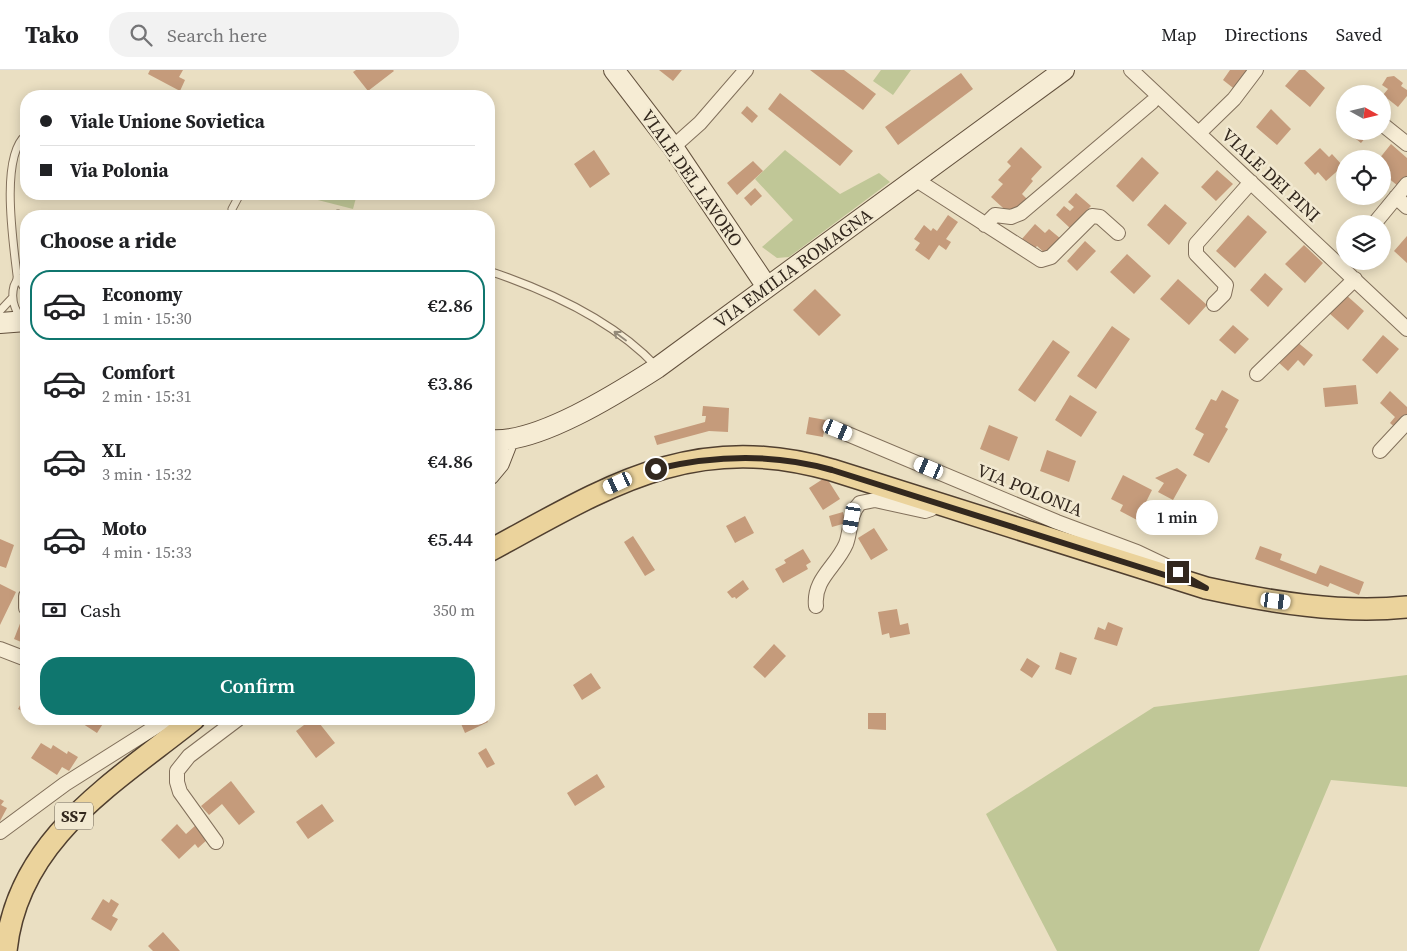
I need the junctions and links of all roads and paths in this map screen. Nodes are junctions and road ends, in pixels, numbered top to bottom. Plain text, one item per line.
1 (614, 70) edge
2 (746, 70) edge
3 (1064, 70) edge
4 (1131, 70) edge
5 (1256, 70) edge
6 (1152, 102) dead end
7 (1391, 131) edge
8 (1199, 133) junction
9 (20, 140) edge
10 (1407, 144) edge
11 (673, 147) junction
12 (915, 179) junction
13 (1251, 182) junction
14 (1407, 184) edge
15 (1396, 197) junction
16 (237, 200) edge
17 (1407, 207) edge
18 (232, 209) dead end
19 (1381, 215) edge
20 (985, 225) junction
21 (1118, 233) dead end
22 (1336, 256) edge
23 (1349, 270) edge
24 (495, 273) edge
25 (18, 278) junction
26 (1355, 279) junction
27 (20, 281) edge
28 (767, 287) junction
29 (12, 298) junction
30 (1214, 304) dead end
31 (20, 310) edge
32 (0, 311) edge
33 (20, 319) edge
34 (0, 323) edge
35 (1407, 329) edge
36 (657, 368) junction
37 (1257, 374) dead end
38 (1407, 422) edge
39 (838, 430) dead end
40 (498, 440) edge
41 (1380, 451) dead end
42 (495, 468) edge
43 (935, 502) junction
44 (495, 548) edge
45 (1206, 588) junction
46 (816, 606) dead end
47 (1407, 607) edge
48 (2, 654) edge
49 (20, 658) edge
50 (158, 725) edge
51 (187, 725) edge
52 (230, 725) edge
53 (0, 832) edge
54 (216, 842) dead end
55 (6, 951) edge

1 - 11 main road, VIALE DEL LAVORO
2 - 11 street
3 - 12 main road, VIA EMILIA ROMAGNA
4 - 8 street, VIALE DEI PINI
5 - 8 street
6 - 20 street
7 - 10 street
8 - 13 street, VIALE DEI PINI
9 - 25 lane
11 - 28 main road, VIALE DEL LAVORO
12 - 20 street
12 - 28 main road, VIA EMILIA ROMAGNA
13 - 22 street, VIALE DEI PINI
13 - 30 street
14 - 15 street
15 - 17 street
15 - 19 street
16 - 18 lane
20 - 21 street
23 - 26 street, VIALE DEI PINI
36 -> 24 lane
25 - 27 lane
25 - 29 lane
26 - 35 street, VIALE DEI PINI
26 - 37 street
28 - 36 main road, VIA EMILIA ROMAGNA
29 - 31 lane
29 - 32 lane
33 - 34 main road
36 - 40 main road, VIA EMILIA ROMAGNA
38 - 41 street
39 - 45 street, VIA POLONIA
40 - 42 main road
43 - 44 main road
43 - 45 main road
43 - 46 street
45 - 47 main road
48 - 49 street
50 - 53 street
51 - 55 main road, SS7
52 - 54 street

